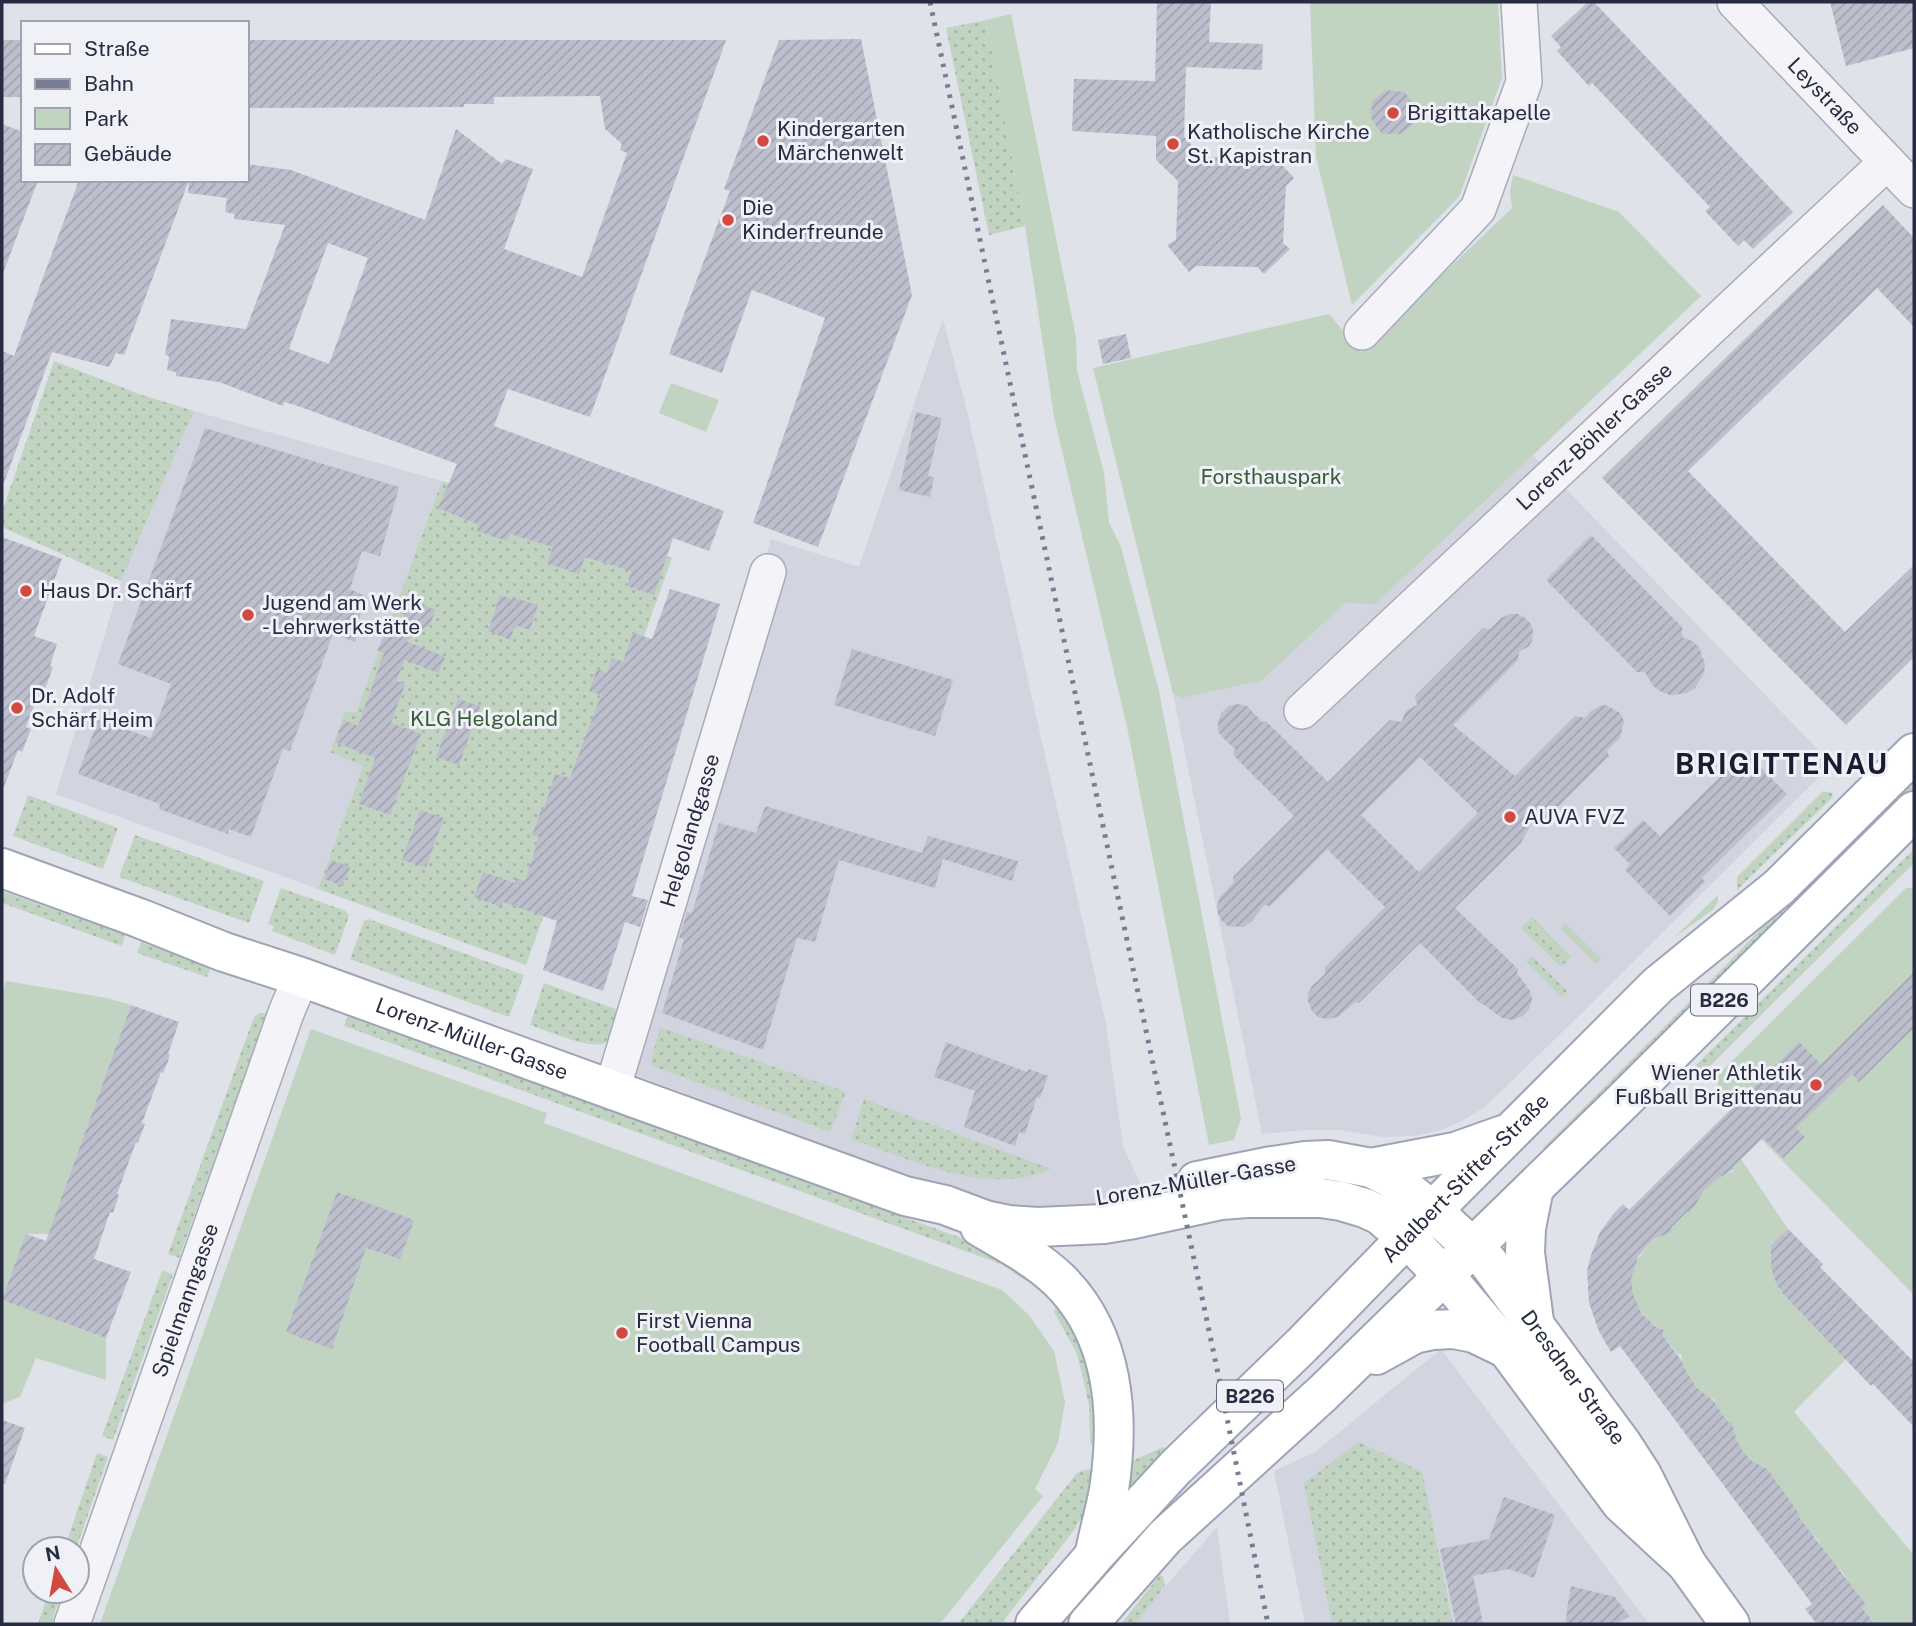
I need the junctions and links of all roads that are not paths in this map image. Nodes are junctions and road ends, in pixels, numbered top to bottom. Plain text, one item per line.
1 (1519, 2) edge
2 (1735, 2) edge
3 (1887, 162) junction
4 (1914, 190) edge
5 (1362, 332) dead end
6 (768, 572) dead end
7 (1302, 711) dead end
8 (1914, 753) edge
9 (1914, 811) edge
10 (2, 868) edge
11 (301, 977) junction
12 (612, 1090) junction
13 (1511, 1132) junction
14 (1371, 1168) junction
15 (1534, 1188) junction
16 (945, 1205) junction
17 (1433, 1210) junction
18 (1407, 1238) junction
19 (1473, 1246) junction
20 (1443, 1275) junction
21 (1521, 1337) junction
22 (1342, 1374) junction
23 (1094, 1556) junction
24 (72, 1624) edge
25 (1035, 1624) edge
26 (1088, 1624) edge
27 (1730, 1624) edge

1 - 5 street
2 - 3 street, Leystraße
3 - 4 street, Leystraße
3 - 7 street, Lorenz-Böhler-Gasse
6 - 12 street, Helgolandgasse
8 - 13 main road, Adalbert-Stifter-Straße / B226
9 - 15 main road, B226
10 - 11 main road, Lorenz-Müller-Gasse
11 - 12 main road, Lorenz-Müller-Gasse
11 - 24 street, Spielmanngasse
12 - 16 main road, Lorenz-Müller-Gasse
13 - 14 main road
13 - 17 main road, Adalbert-Stifter-Straße / B226
14 - 16 main road, Lorenz-Müller-Gasse
14 - 17 main road, Lorenz-Müller-Gasse
15 - 19 main road, B226
15 - 21 main road
16 - 18 main road, Lorenz-Müller-Gasse
16 - 23 main road
17 - 18 main road, Adalbert-Stifter-Straße / B226
17 - 19 main road, Dresdner Straße
18 - 20 main road, Dresdner Straße
18 - 23 main road, Adalbert-Stifter-Straße / B226
19 - 20 main road, B226
19 - 21 main road, Dresdner Straße
20 - 21 main road, Dresdner Straße
20 - 22 main road, B226
21 - 22 main road
21 - 27 main road, Dresdner Straße
22 - 26 main road, B226
23 - 25 main road, Adalbert-Stifter-Straße / B226

